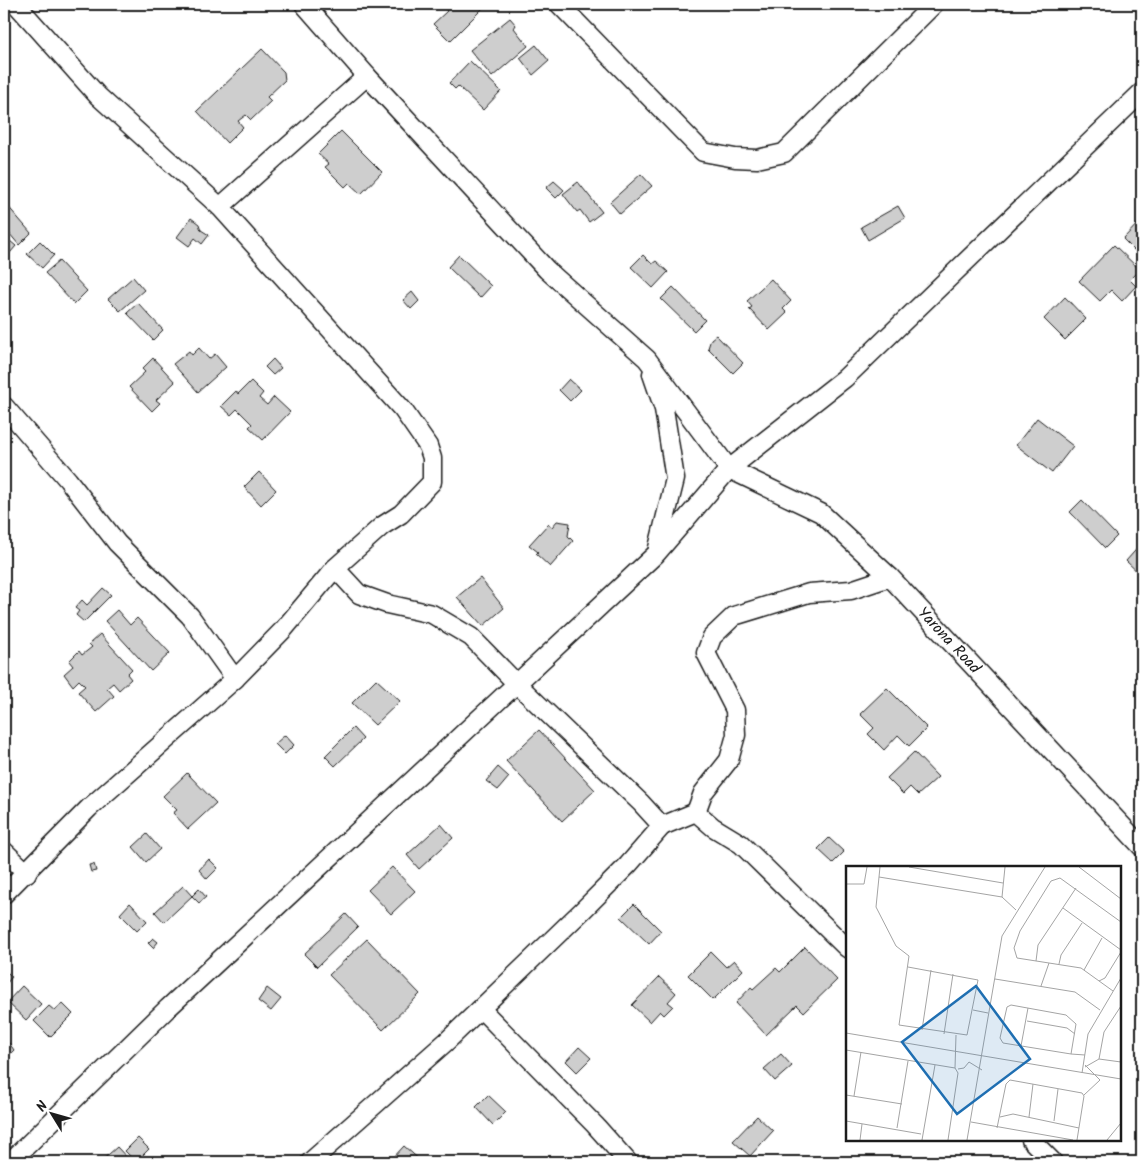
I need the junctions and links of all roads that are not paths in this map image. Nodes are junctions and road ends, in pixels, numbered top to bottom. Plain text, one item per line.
1 (16, 4) edge
2 (304, 4) edge
3 (559, 4) edge
4 (934, 4) edge
5 (367, 76) junction
6 (1142, 92) edge
7 (220, 207) junction
8 (647, 359) junction
9 (4, 406) edge
10 (729, 469) junction
11 (656, 554) junction
12 (336, 568) junction
13 (890, 577) junction
14 (235, 679) junction
15 (516, 683) junction
16 (696, 812) junction
17 (662, 826) junction
18 (1142, 848) edge
19 (4, 851) edge
20 (26, 872) junction
21 (4, 894) edge
22 (846, 947) edge
23 (481, 1008) junction
24 (1032, 1141) edge
25 (10, 1162) edge
26 (310, 1162) edge
27 (628, 1162) edge
28 (1053, 1162) edge

1 - 7 street
2 - 5 street
3 - 4 street
5 - 7 street
5 - 8 street
6 - 10 street
7 - 12 street
8 - 10 street
8 - 11 street
9 - 14 street
10 - 11 street
10 - 13 street, Yarona Road
11 - 15 street
12 - 14 street
12 - 15 street
13 - 16 street
13 - 18 street, Yarona Road
14 - 20 street
15 - 17 street
15 - 25 street
16 - 17 street
16 - 22 street
17 - 23 street
19 - 20 street
20 - 21 street
23 - 26 street
23 - 27 street
24 - 28 street

